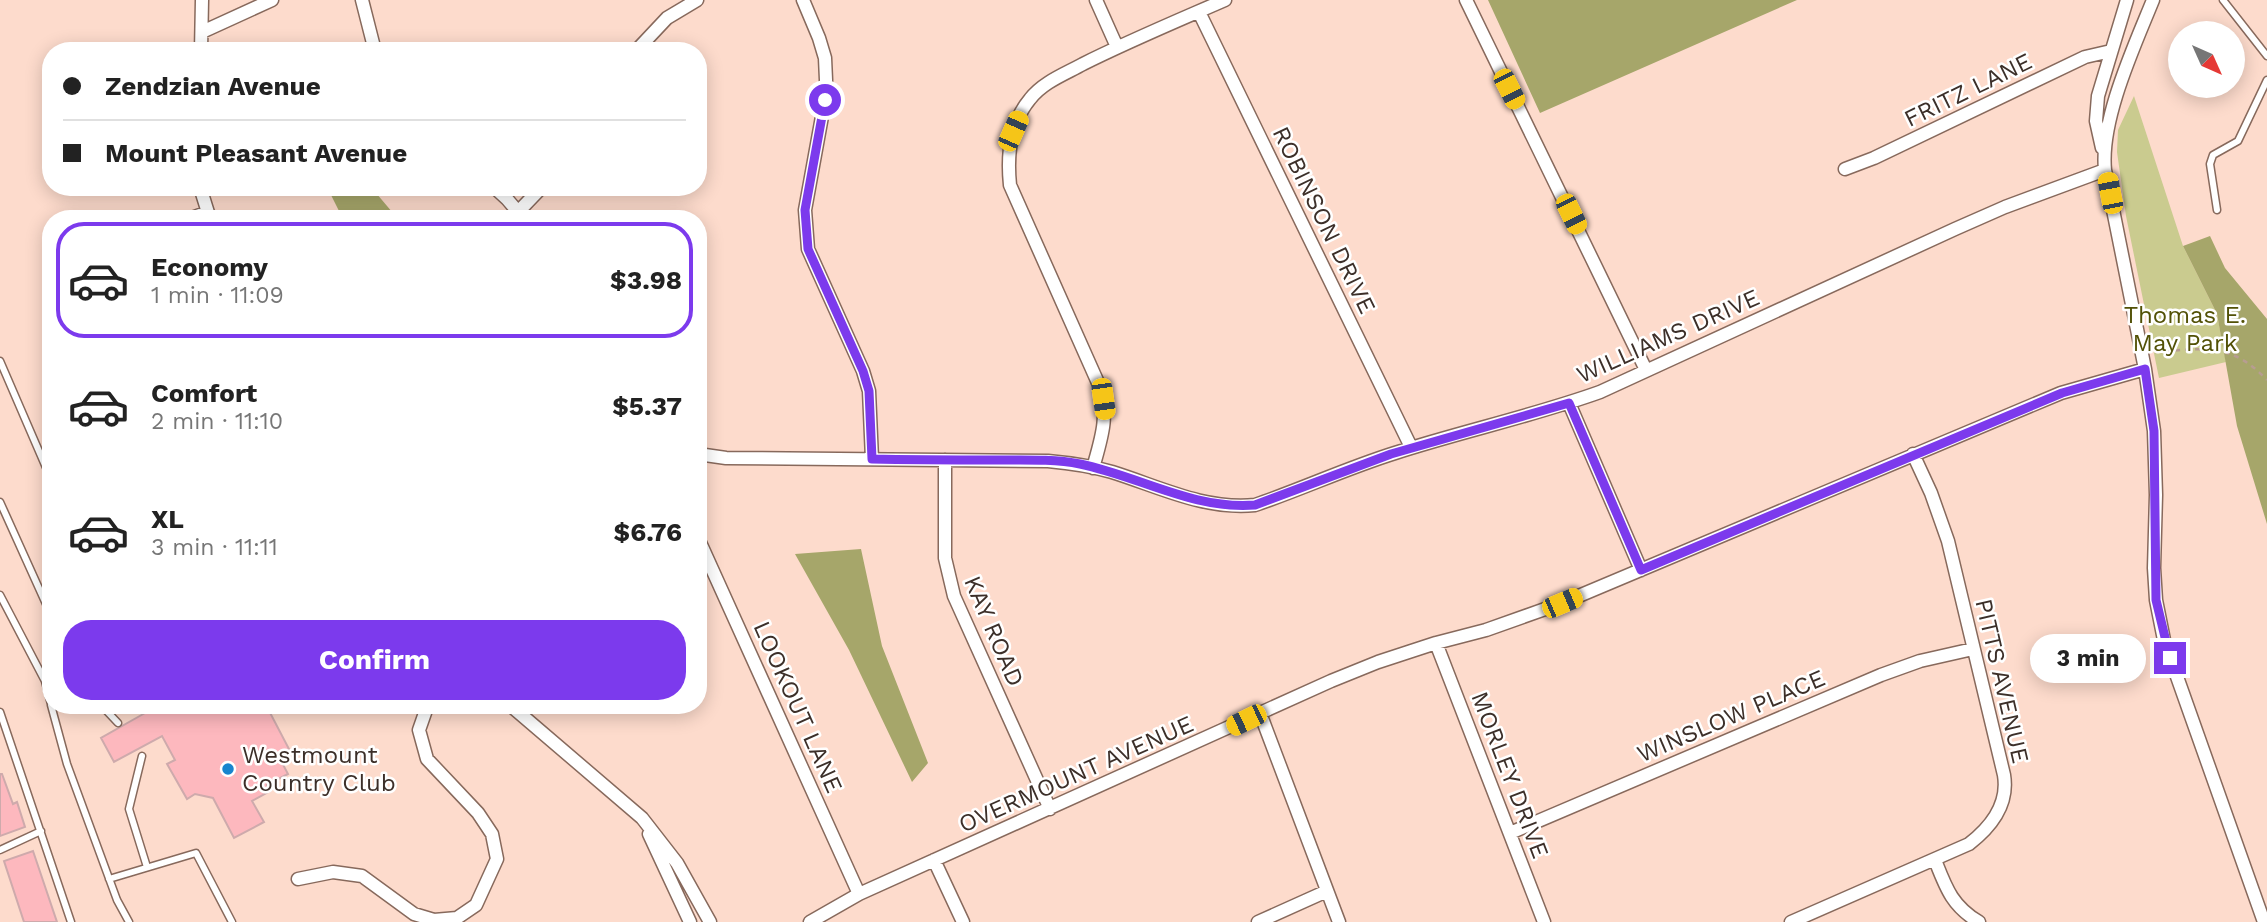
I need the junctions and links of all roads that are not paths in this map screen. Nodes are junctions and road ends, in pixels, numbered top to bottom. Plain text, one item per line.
1 (202, 0) edge
2 (272, 0) edge
3 (362, 0) edge
4 (697, 0) edge
5 (803, 0) edge
6 (1096, 0) edge
7 (1225, 0) edge
8 (1466, 0) edge
9 (2127, 0) edge
10 (2153, 0) edge
11 (2223, 0) edge
12 (1199, 12) junction
13 (202, 32) junction
14 (2267, 38) edge
15 (201, 42) edge
16 (372, 42) edge
17 (643, 42) edge
18 (2259, 44) junction
19 (1117, 47) junction
20 (2111, 51) junction
21 (2267, 56) edge
22 (2267, 80) edge
23 (2104, 154) junction
24 (1845, 169) dead end
25 (2105, 170) junction
26 (503, 196) edge
27 (516, 210) edge
28 (2217, 210) dead end
29 (0, 361) edge
30 (2145, 369) junction
31 (1646, 370) junction
32 (1569, 403) junction
33 (1411, 447) junction
34 (1913, 454) junction
35 (42, 458) edge
36 (707, 459) edge
37 (872, 459) junction
38 (945, 460) junction
39 (1093, 468) junction
40 (0, 502) edge
41 (707, 558) edge
42 (1641, 570) junction
43 (0, 595) edge
44 (42, 595) edge
45 (1436, 643) junction
46 (1973, 649) junction
47 (42, 677) edge
48 (0, 712) edge
49 (1260, 713) junction
50 (53, 714) edge
51 (110, 714) edge
52 (425, 714) edge
53 (521, 714) edge
54 (118, 723) dead end
55 (142, 756) dead end
56 (1050, 808) junction
57 (642, 818) junction
58 (41, 831) junction
59 (1510, 833) junction
60 (0, 850) edge
61 (934, 860) junction
62 (1935, 860) junction
63 (147, 867) junction
64 (109, 879) junction
65 (298, 879) dead end
66 (1327, 891) junction
67 (859, 894) junction
68 (818, 920) edge
69 (71, 922) edge
70 (129, 922) edge
71 (232, 922) edge
72 (690, 922) edge
73 (710, 922) edge
74 (963, 922) edge
75 (1258, 922) edge
76 (1339, 922) edge
77 (1544, 922) edge
78 (1791, 922) edge
79 (1979, 922) edge
80 (2264, 922) edge

1 - 13 street
2 - 13 street
3 - 16 street
4 - 17 street
5 - 37 street
6 - 19 street
7 - 12 street
8 - 31 street
9 - 20 street
10 - 23 street
11 - 18 lane
12 - 19 street
12 - 33 street, ROBINSON DRIVE
13 - 15 street
14 - 18 lane
18 - 21 lane
19 - 39 street
20 - 23 street
20 - 24 street, FRITZ LANE
22 - 28 lane
23 - 25 street
25 - 30 street
25 - 31 street, WILLIAMS DRIVE
26 - 27 street
29 - 35 lane
30 - 34 street, OVERMOUNT AVENUE
30 - 80 street
31 - 32 street, WILLIAMS DRIVE
32 - 33 street, WILLIAMS DRIVE
32 - 42 street
33 - 39 street, WILLIAMS DRIVE
34 - 42 street, OVERMOUNT AVENUE
34 - 46 street, PITTS AVENUE
36 - 37 street, WILLIAMS DRIVE
37 - 38 street, WILLIAMS DRIVE
38 - 39 street, WILLIAMS DRIVE
38 - 56 street, KAY ROAD
40 - 44 lane
41 - 67 street, LOOKOUT LANE
42 - 45 street, OVERMOUNT AVENUE
43 - 47 lane
45 - 49 street, OVERMOUNT AVENUE
45 - 59 street, MORLEY DRIVE
46 - 59 street, WINSLOW PLACE
46 - 62 street, PITTS AVENUE
48 - 58 lane
49 - 56 street, OVERMOUNT AVENUE
49 - 66 street
50 - 64 lane
51 - 54 lane
52 - 65 street
53 - 57 street
55 - 63 lane
56 - 61 street, OVERMOUNT AVENUE
57 - 72 street
57 - 73 street
58 - 60 lane
58 - 69 lane
59 - 77 street, MORLEY DRIVE
61 - 67 street, OVERMOUNT AVENUE
61 - 74 street
62 - 78 street, PITTS AVENUE
62 - 79 street
63 - 64 lane
63 - 71 lane
64 - 70 lane
66 - 75 street
66 - 76 street
67 - 68 street, OVERMOUNT AVENUE

